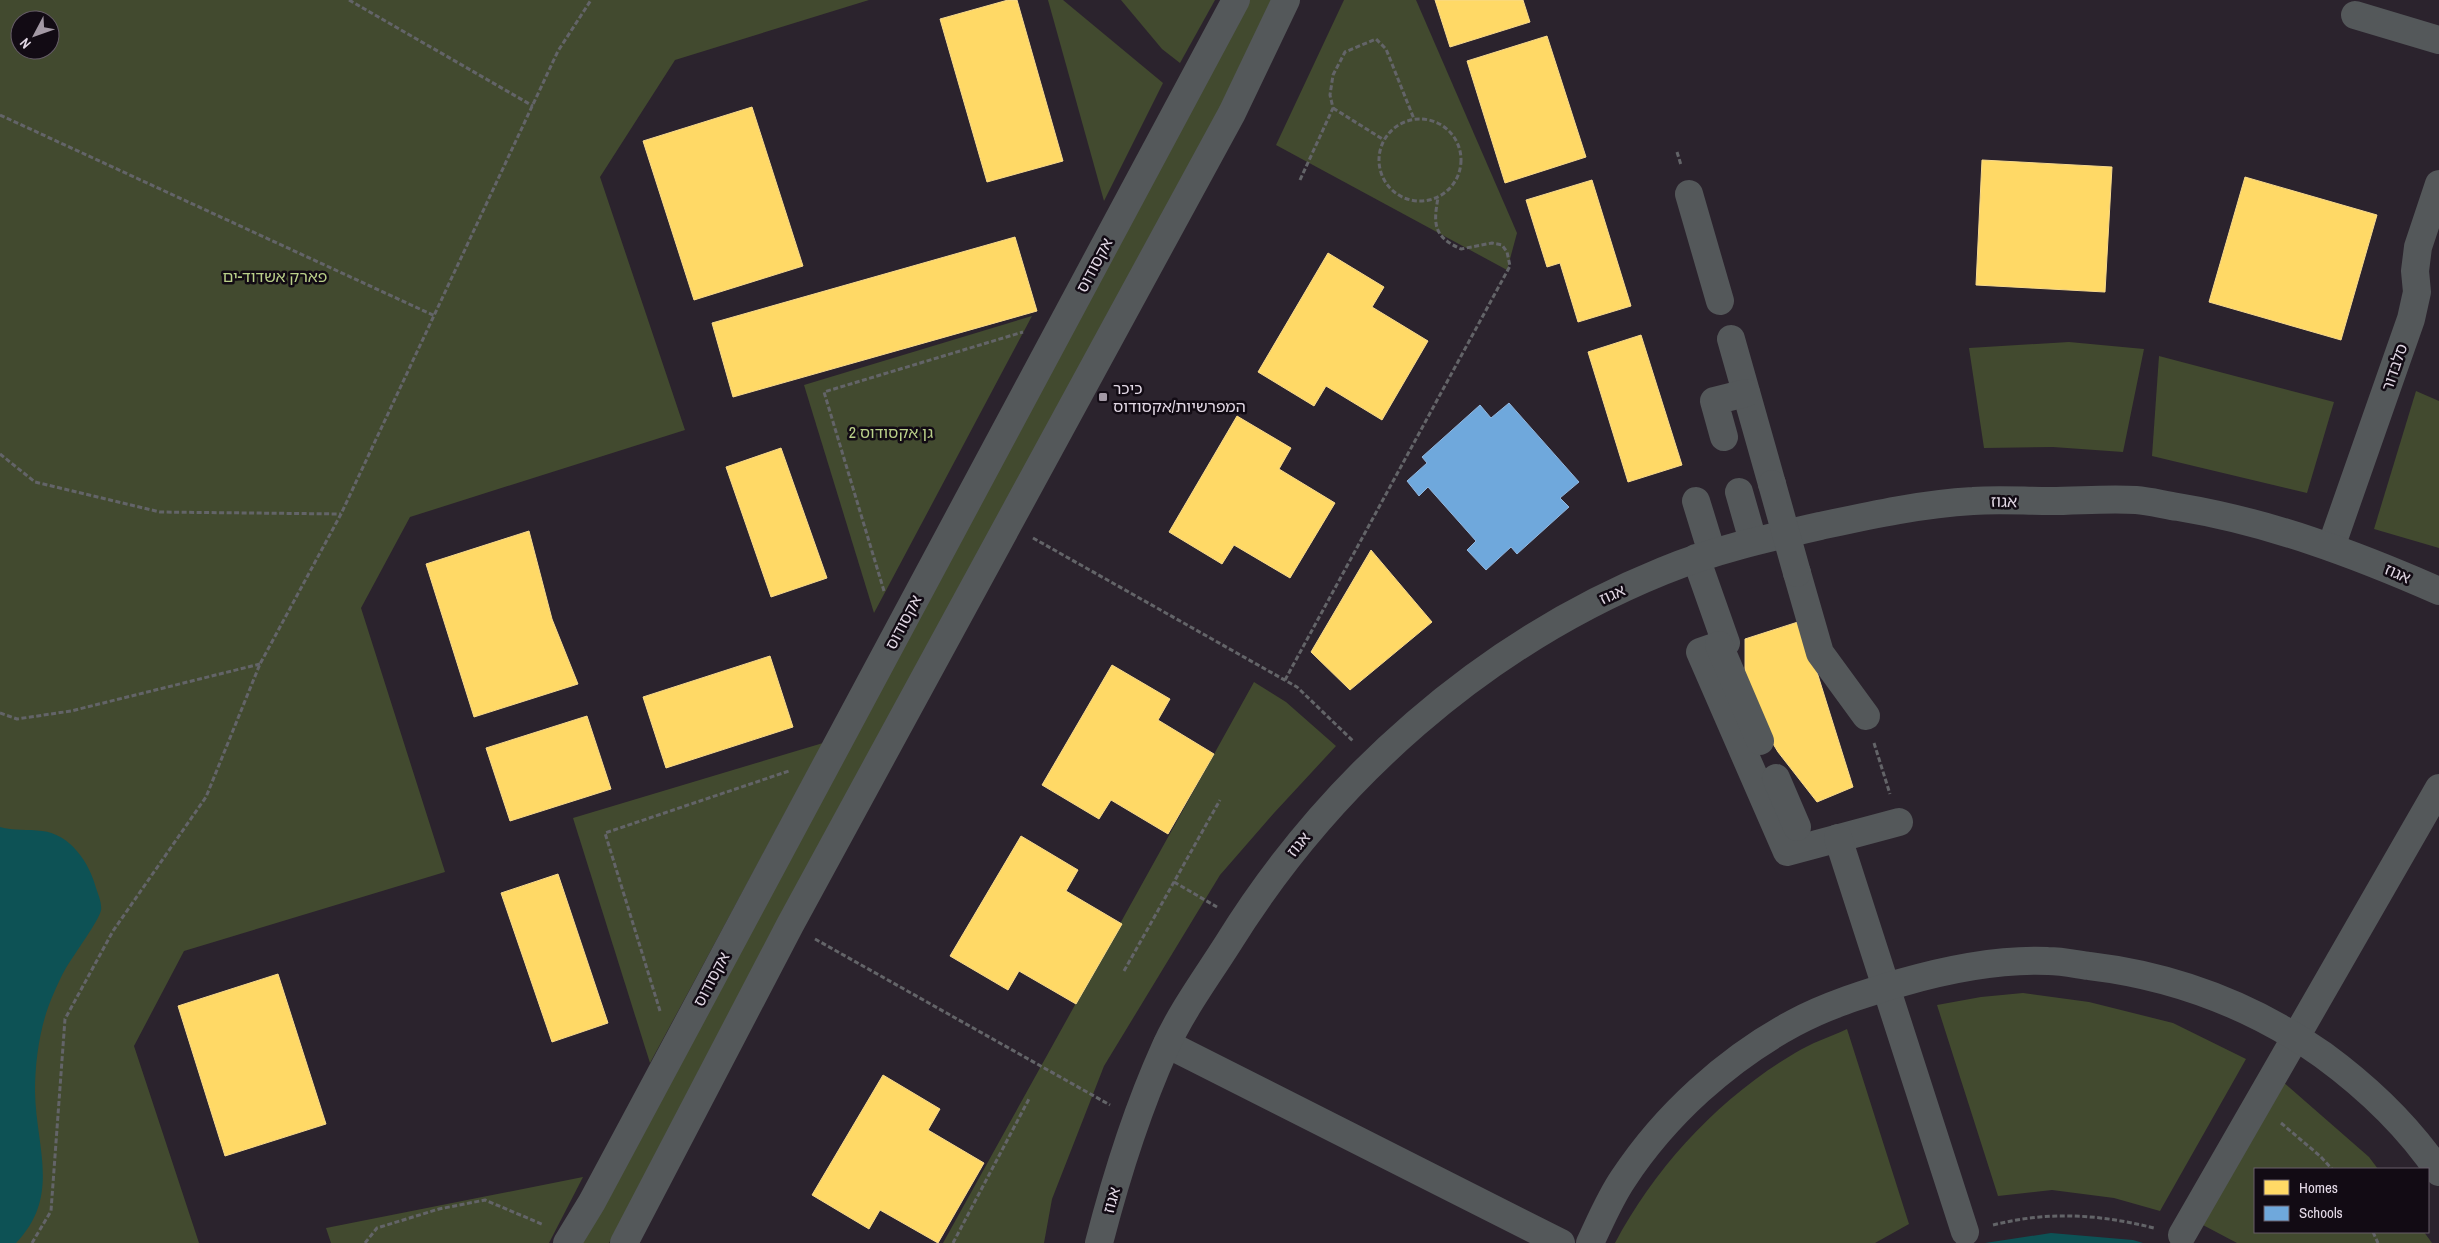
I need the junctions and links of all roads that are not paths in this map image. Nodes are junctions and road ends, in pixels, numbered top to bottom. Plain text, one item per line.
1 (1236, 0) edge
2 (1286, 0) edge
3 (2355, 15) dead end
4 (2439, 40) edge
5 (2439, 184) edge
6 (1689, 194) dead end
7 (1720, 302) dead end
8 (1731, 339) dead end
9 (1746, 393) junction
10 (1724, 437) dead end
11 (1739, 492) dead end
12 (1696, 501) dead end
13 (1753, 541) junction
14 (2331, 546) junction
15 (1704, 556) junction
16 (2439, 591) edge
17 (1719, 645) junction
18 (1866, 716) road end
19 (1760, 741) dead end
20 (1776, 778) dead end
21 (2439, 788) edge
22 (1898, 822) road end
23 (1838, 838) junction
24 (1805, 847) junction
25 (1886, 987) junction
26 (2296, 1036) junction
27 (1167, 1044) junction
28 (2439, 1172) edge
29 (1965, 1232) road end
30 (2182, 1234) road end
31 (569, 1240) edge
32 (624, 1243) edge
33 (1099, 1243) edge
34 (1561, 1243) edge
35 (1590, 1243) edge

1 - 31 street, אקסודוס
2 - 32 street
3 - 4 street
5 - 14 street, סלבדור
6 - 7 street
8 - 9 street
9 - 10 street
9 - 18 street, bridge
11 - 13 street
12 - 15 street
13 - 14 street, אגוז
13 - 15 street, אגוז
14 - 16 street, אגוז
15 - 17 street
15 - 27 street, אגוז
17 - 19 street
17 - 24 street
20 - 24 street
21 - 26 street
22 - 23 street
23 - 24 street
23 - 25 street
25 - 26 street
25 - 29 street
25 - 35 street
26 - 28 street
26 - 30 street
27 - 33 street, אגוז
27 - 34 street

